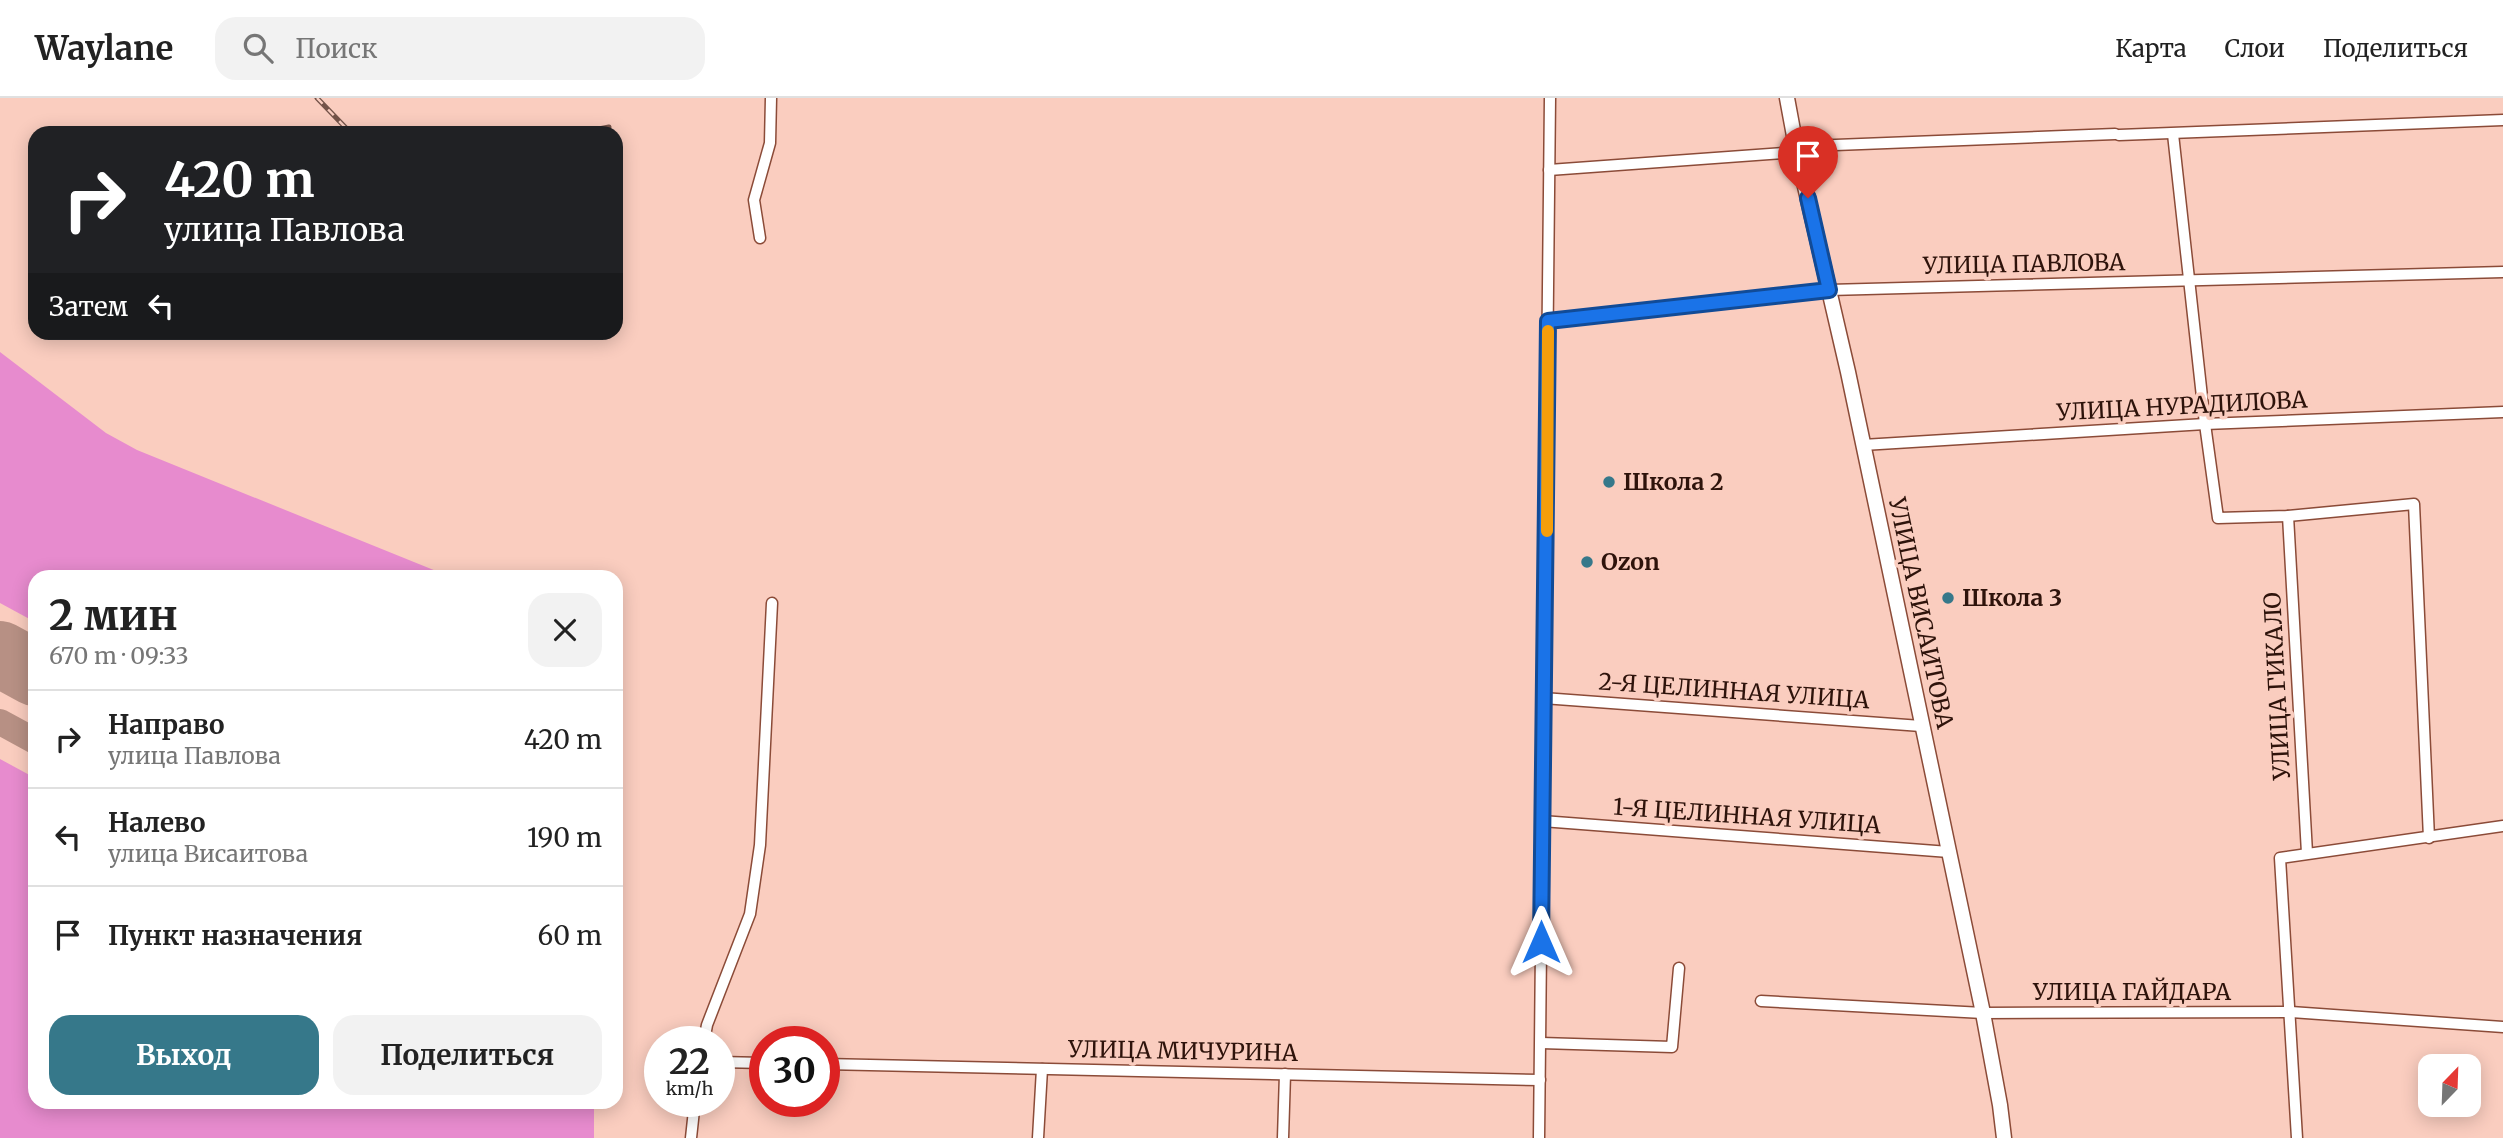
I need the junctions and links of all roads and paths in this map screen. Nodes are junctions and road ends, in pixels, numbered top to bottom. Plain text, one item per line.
1 (771, 98) edge
2 (1550, 98) edge
3 (1787, 98) edge
4 (2503, 120) edge
5 (2173, 134) junction
6 (1797, 152) junction
7 (1549, 170) junction
8 (760, 238) dead end
9 (2503, 272) edge
10 (2190, 281) junction
11 (1829, 290) junction
12 (1548, 321) junction
13 (2503, 412) edge
14 (2205, 424) junction
15 (1863, 445) junction
16 (2288, 516) junction
17 (772, 603) dead end
18 (1543, 698) junction
19 (1921, 726) junction
20 (1542, 821) junction
21 (2503, 826) edge
22 (2429, 838) junction
23 (1949, 852) junction
24 (2307, 853) junction
25 (1679, 968) dead end
26 (1760, 1002) dead end
27 (1983, 1013) junction
28 (2291, 1013) junction
29 (707, 1026) edge
30 (2503, 1027) edge
31 (1541, 1043) junction
32 (840, 1065) edge
33 (1042, 1069) junction
34 (1285, 1074) junction
35 (1540, 1080) junction
36 (693, 1117) edge
37 (691, 1138) edge
38 (1038, 1138) edge
39 (1283, 1138) edge
40 (1539, 1138) edge
41 (2004, 1138) edge
42 (2297, 1138) edge

1 - 8 street
2 - 7 street
3 - 6 street, УЛИЦА ВИСАИТОВА
4 - 5 street
5 - 6 street
5 - 10 street
6 - 7 street
6 - 11 street, УЛИЦА ВИСАИТОВА
7 - 12 street
9 - 10 street, УЛИЦА ПАВЛОВА
10 - 11 street, УЛИЦА ПАВЛОВА
10 - 14 street
11 - 12 street, УЛИЦА ПАВЛОВА
11 - 15 street, УЛИЦА ВИСАИТОВА
12 - 18 street
13 - 14 street, УЛИЦА НУРАДИЛОВА
14 - 15 street, УЛИЦА НУРАДИЛОВА
14 - 16 street
15 - 19 street, УЛИЦА ВИСАИТОВА
16 - 22 street
16 - 24 street, УЛИЦА ГИКАЛО
17 - 29 street
18 - 19 street, 2-Я ЦЕЛИННАЯ УЛИЦА
18 - 20 street
19 - 23 street, УЛИЦА ВИСАИТОВА
20 - 23 street, 1-Я ЦЕЛИННАЯ УЛИЦА
20 - 31 street
21 - 22 street
22 - 24 street
23 - 27 street, УЛИЦА ВИСАИТОВА
24 - 28 street
25 - 31 street
26 - 27 street, УЛИЦА ГАЙДАРА
27 - 28 street, УЛИЦА ГАЙДАРА
27 - 41 street, УЛИЦА ВИСАИТОВА
28 - 30 street, УЛИЦА ГАЙДАРА
28 - 42 street
31 - 35 street
32 - 33 street, УЛИЦА МИЧУРИНА
33 - 34 street, УЛИЦА МИЧУРИНА
33 - 38 street
34 - 35 street, УЛИЦА МИЧУРИНА
34 - 39 street
35 - 40 street
36 - 37 street

